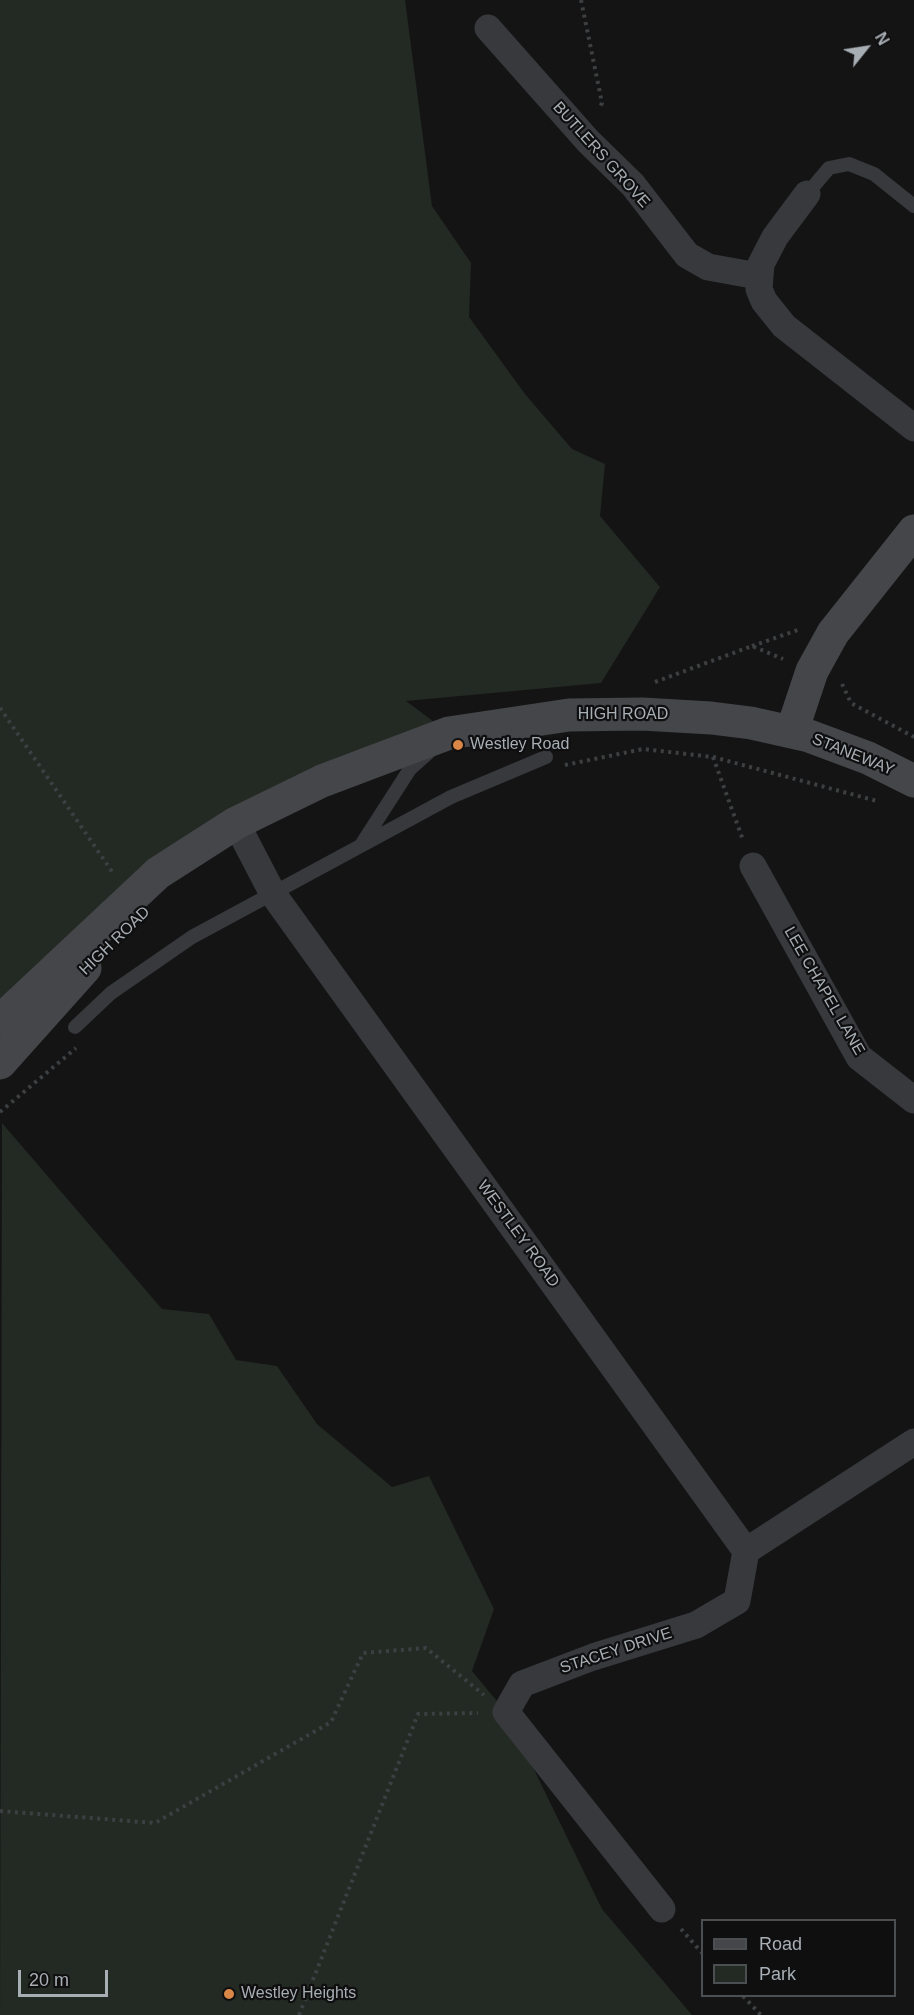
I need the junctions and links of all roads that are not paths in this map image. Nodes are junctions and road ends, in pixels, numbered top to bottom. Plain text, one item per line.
1 (488, 28) dead end
2 (807, 194) joint
3 (914, 206) edge
4 (758, 276) junction
5 (914, 428) edge
6 (914, 531) edge
7 (792, 731) junction
8 (449, 733) junction
9 (546, 757) dead end
10 (914, 781) edge
11 (236, 823) junction
12 (362, 844) junction
13 (753, 866) road end
14 (273, 894) junction
15 (0, 1021) edge
16 (75, 1027) dead end
17 (0, 1064) edge
18 (914, 1100) edge
19 (914, 1442) edge
20 (746, 1551) junction
21 (662, 1909) dead end

1 - 4 street, BUTLERS GROVE
2 - 3 lane
2 - 4 street
4 - 5 street
6 - 7 main road
7 - 8 main road, HIGH ROAD
7 - 10 main road, STANEWAY
8 - 11 main road, HIGH ROAD
8 - 12 lane
9 - 12 lane
11 - 14 street, WESTLEY ROAD
11 - 15 main road, HIGH ROAD
11 - 17 main road, HIGH ROAD
12 - 14 lane
13 - 18 street, LEE CHAPEL LANE
14 - 16 lane
14 - 20 street, WESTLEY ROAD
19 - 20 street
20 - 21 street, STACEY DRIVE

